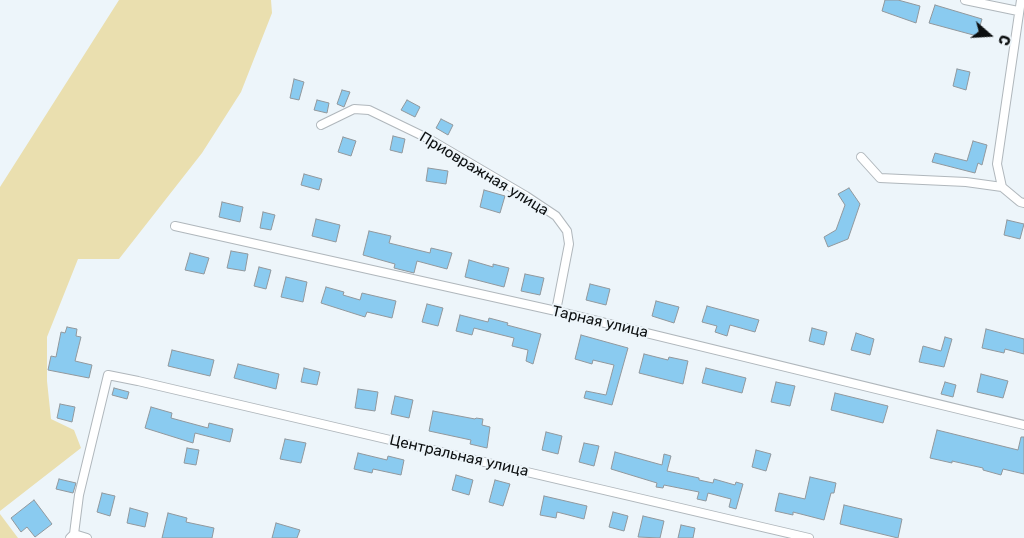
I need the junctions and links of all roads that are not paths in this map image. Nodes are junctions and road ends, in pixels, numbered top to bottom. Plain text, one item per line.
1 (965, 0) edge
2 (1021, 0) edge
3 (1018, 11) junction
4 (321, 125) dead end
5 (861, 157) dead end
6 (1002, 187) junction
7 (1024, 203) edge
8 (175, 226) dead end
9 (556, 312) junction
10 (1024, 425) edge
11 (72, 536) edge
12 (87, 538) edge
13 (809, 538) edge

1 - 3 street
2 - 3 street
3 - 6 street
4 - 9 street, Приовражная улица
5 - 6 street
6 - 7 street
8 - 9 street, Тарная улица
9 - 10 street, Тарная улица
11 - 12 street
11 - 13 street, Центральная улица

